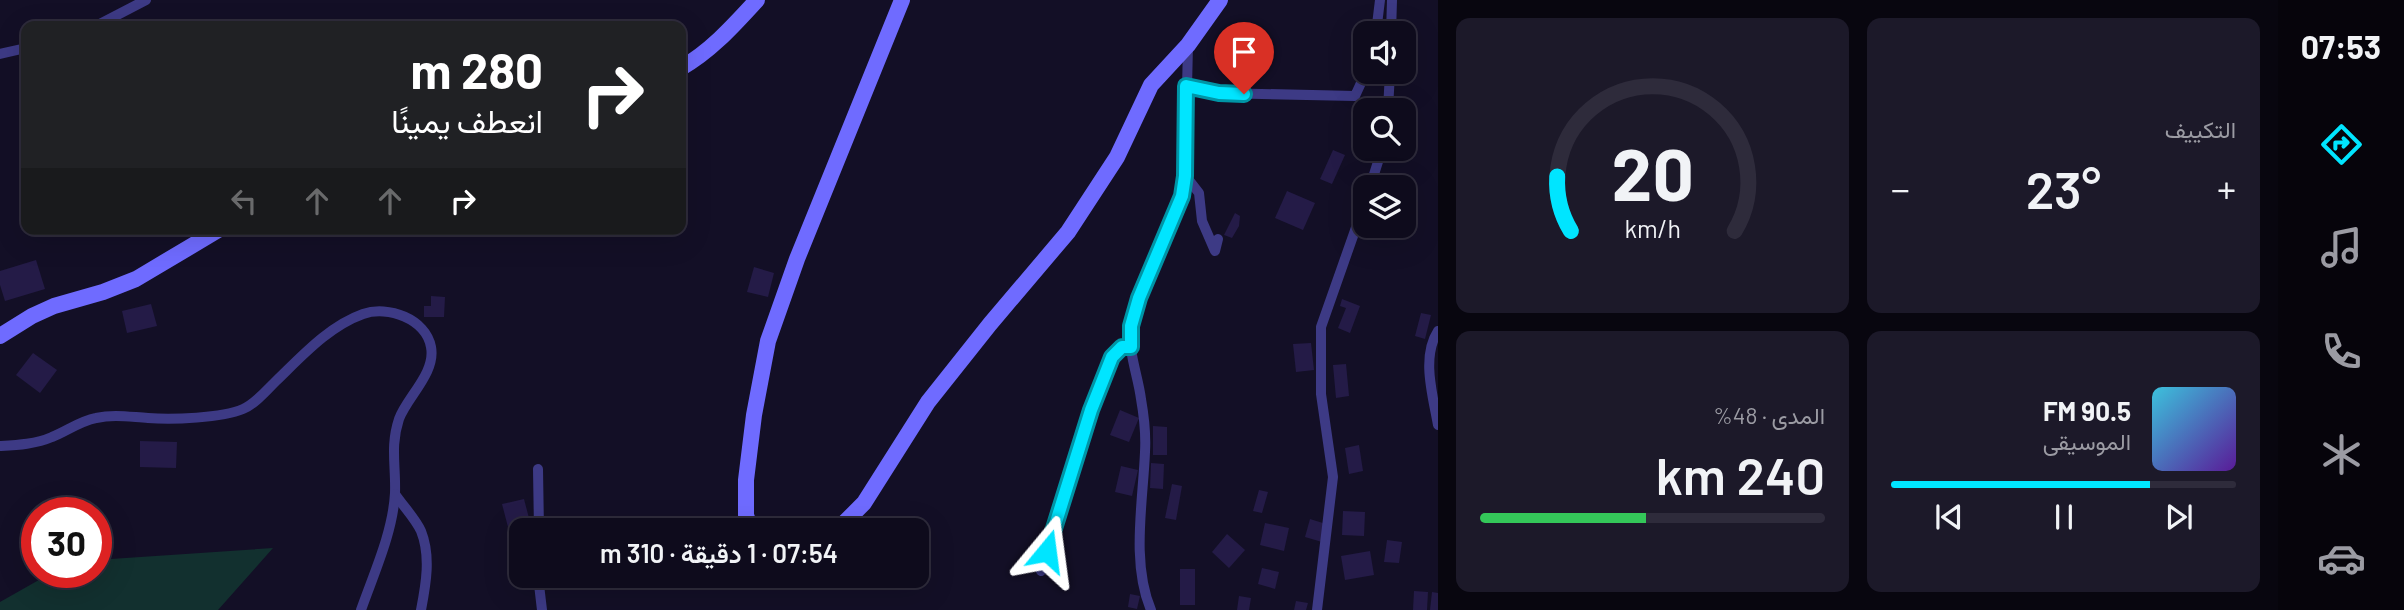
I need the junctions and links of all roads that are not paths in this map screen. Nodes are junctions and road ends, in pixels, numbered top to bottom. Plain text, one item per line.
1 (146, 0) edge
2 (757, 0) edge
3 (902, 0) edge
4 (1220, 0) edge
5 (1380, 0) edge
6 (1392, 0) edge
7 (106, 21) edge
8 (1377, 21) edge
9 (1391, 21) edge
10 (1188, 44) junction
11 (21, 49) edge
12 (0, 54) edge
13 (686, 65) edge
14 (1360, 84) edge
15 (1186, 86) junction
16 (1185, 176) junction
17 (210, 235) edge
18 (1353, 236) edge
19 (1218, 239) dead end
20 (1438, 331) edge
21 (0, 336) edge
22 (1131, 347) junction
23 (1438, 425) edge
24 (0, 446) edge
25 (538, 469) dead end
26 (395, 494) junction
27 (539, 518) edge
28 (747, 518) edge
29 (849, 518) edge
30 (1041, 571) dead end
31 (539, 588) edge
32 (361, 610) edge
33 (421, 610) edge
34 (542, 610) edge
35 (1151, 610) edge
36 (1317, 610) edge

1 - 7 street
2 - 13 street
3 - 28 street
4 - 10 street
5 - 8 street
6 - 9 street
10 - 15 street
10 - 29 street
11 - 12 street
14 - 15 street
15 - 16 street
16 - 19 street
16 - 22 street
17 - 21 street
18 - 36 street
20 - 23 street
22 - 30 street
22 - 35 street
24 - 26 street
25 - 27 street
26 - 32 street
26 - 33 street
31 - 34 street

